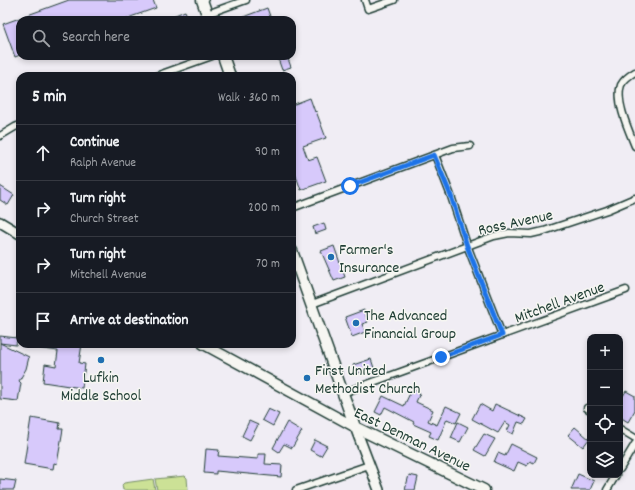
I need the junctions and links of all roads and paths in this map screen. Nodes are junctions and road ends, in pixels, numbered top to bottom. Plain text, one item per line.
1 (202, 0) edge
2 (246, 0) edge
3 (365, 0) edge
4 (394, 0) edge
5 (208, 16) edge
6 (210, 16) edge
7 (201, 60) edge
8 (224, 60) edge
9 (167, 72) edge
10 (229, 72) edge
11 (635, 72) edge
12 (16, 127) edge
13 (0, 136) edge
14 (470, 146) dead end
15 (635, 146) edge
16 (434, 155) junction
17 (635, 198) edge
18 (296, 207) edge
19 (0, 222) edge
20 (16, 232) edge
21 (467, 246) junction
22 (296, 262) edge
23 (626, 290) dead end
24 (312, 304) junction
25 (502, 335) junction
26 (210, 348) edge
27 (343, 393) junction
28 (355, 427) junction
29 (623, 431) edge
30 (635, 438) edge
31 (635, 444) edge
32 (623, 464) edge
33 (369, 465) junction
34 (614, 478) edge
35 (296, 490) edge
36 (379, 490) edge
37 (484, 490) edge
38 (607, 490) edge

1 - 5 main road
2 - 6 street
3 - 4 street
7 - 9 street
8 - 10 main road
11 - 15 street
12 - 13 street
14 - 16 street
16 - 18 street
16 - 21 street
17 - 21 street, Ross Avenue
19 - 20 main road
21 - 24 street, Ross Avenue
21 - 25 street
22 - 24 main road
23 - 25 street, Mitchell Avenue
24 - 27 main road
25 - 27 street, Mitchell Avenue
26 - 28 main road, East Denman Avenue
27 - 28 main road
28 - 33 main road
28 - 37 main road, East Denman Avenue
29 - 30 street
31 - 32 street
33 - 35 street
33 - 36 main road
34 - 38 street

